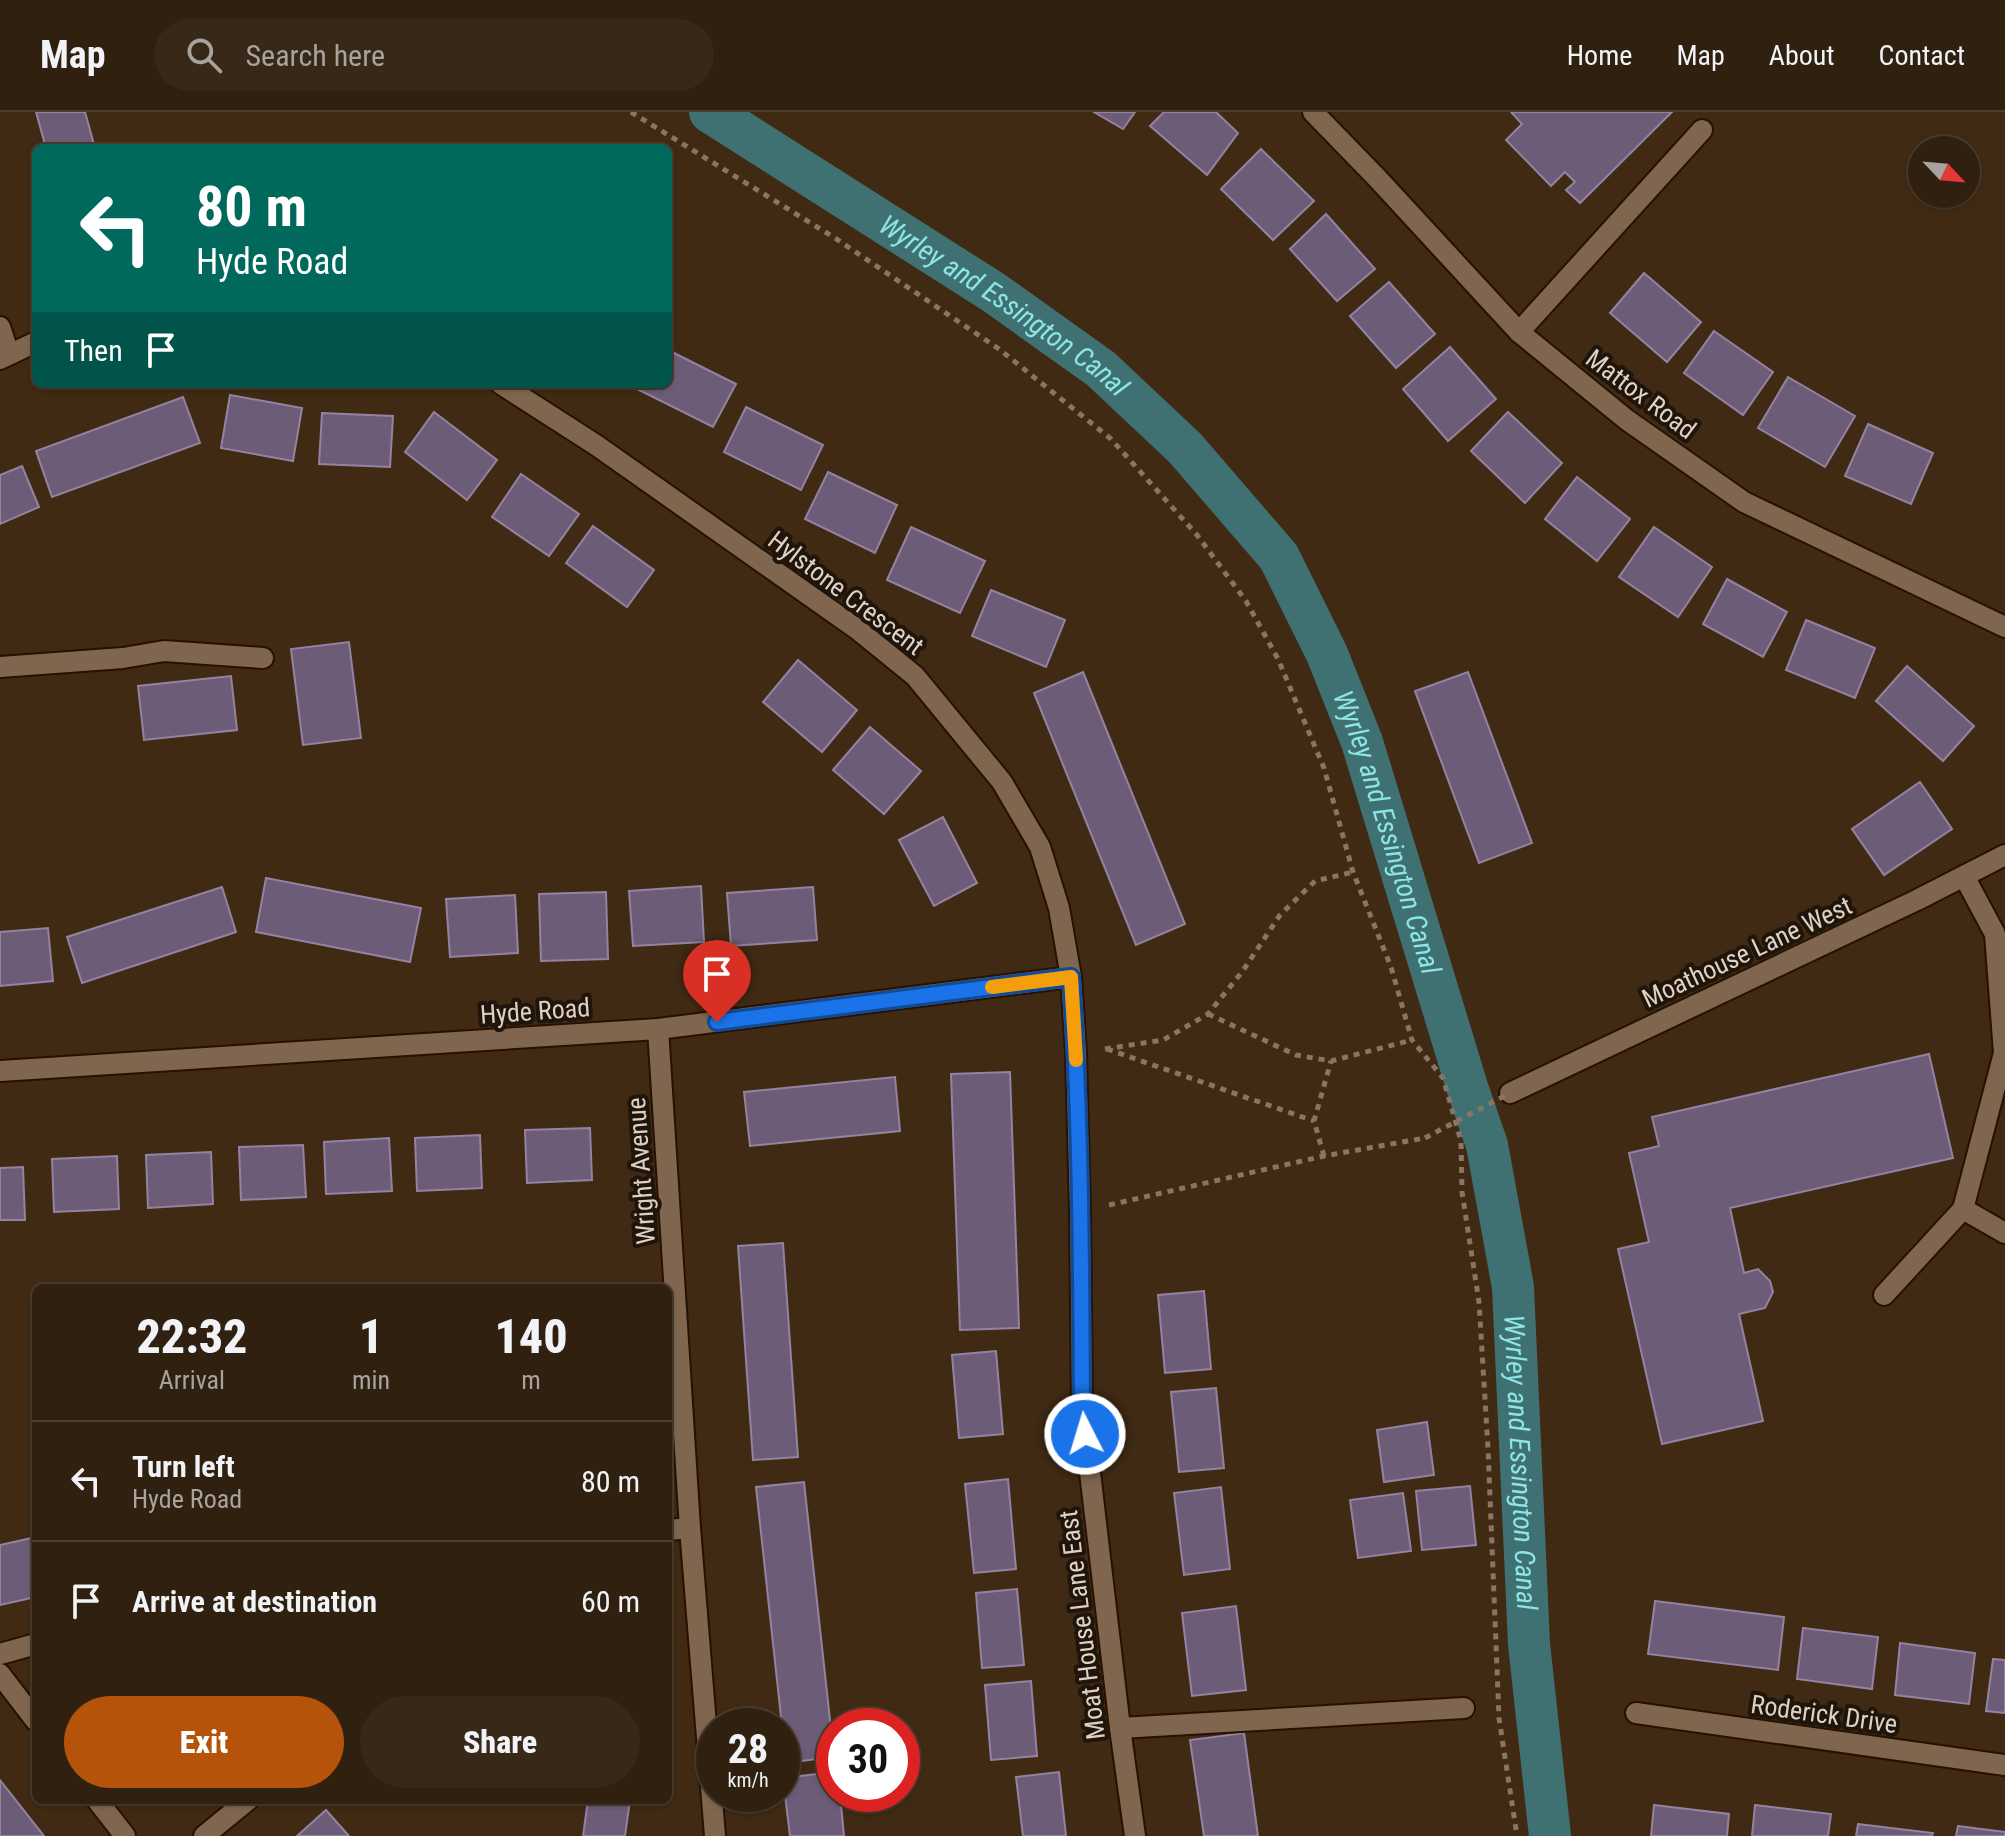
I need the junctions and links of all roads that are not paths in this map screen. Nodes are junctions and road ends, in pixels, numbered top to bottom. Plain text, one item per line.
1 (1313, 112) edge
2 (1702, 130) dead end
3 (0, 327) edge
4 (1519, 332) junction
5 (32, 344) edge
6 (4, 356) edge
7 (507, 388) edge
8 (2005, 627) edge
9 (263, 658) dead end
10 (0, 667) edge
11 (2005, 855) edge
12 (1964, 876) junction
13 (1071, 977) junction
14 (658, 1029) junction
15 (0, 1071) edge
16 (1510, 1093) road end
17 (1963, 1209) junction
18 (2005, 1233) edge
19 (1884, 1295) dead end
20 (690, 1528) junction
21 (672, 1530) edge
22 (32, 1645) edge
23 (0, 1654) edge
24 (0, 1674) edge
25 (1464, 1708) dead end
26 (1636, 1713) dead end
27 (32, 1716) edge
28 (1120, 1728) junction
29 (2005, 1765) edge
30 (100, 1804) edge
31 (243, 1804) edge
32 (125, 1836) edge
33 (204, 1836) edge
34 (715, 1836) edge
35 (1135, 1836) edge

1 - 4 street, Mattox Road
2 - 4 street
3 - 6 street
4 - 8 street, Mattox Road
5 - 6 street
7 - 13 street, Hylstone Crescent
9 - 10 street
11 - 12 street, Moathouse Lane West
12 - 16 street, Moathouse Lane West
12 - 17 street
13 - 14 street, Hyde Road
13 - 28 street, Moat House Lane East
14 - 15 street, Hyde Road
14 - 20 street, Wright Avenue
17 - 18 street
17 - 19 street
20 - 21 street
20 - 34 street, Wright Avenue
22 - 23 street
24 - 27 street
25 - 28 street
26 - 29 street, Roderick Drive
28 - 35 street, Moat House Lane East
30 - 32 street
31 - 33 street

